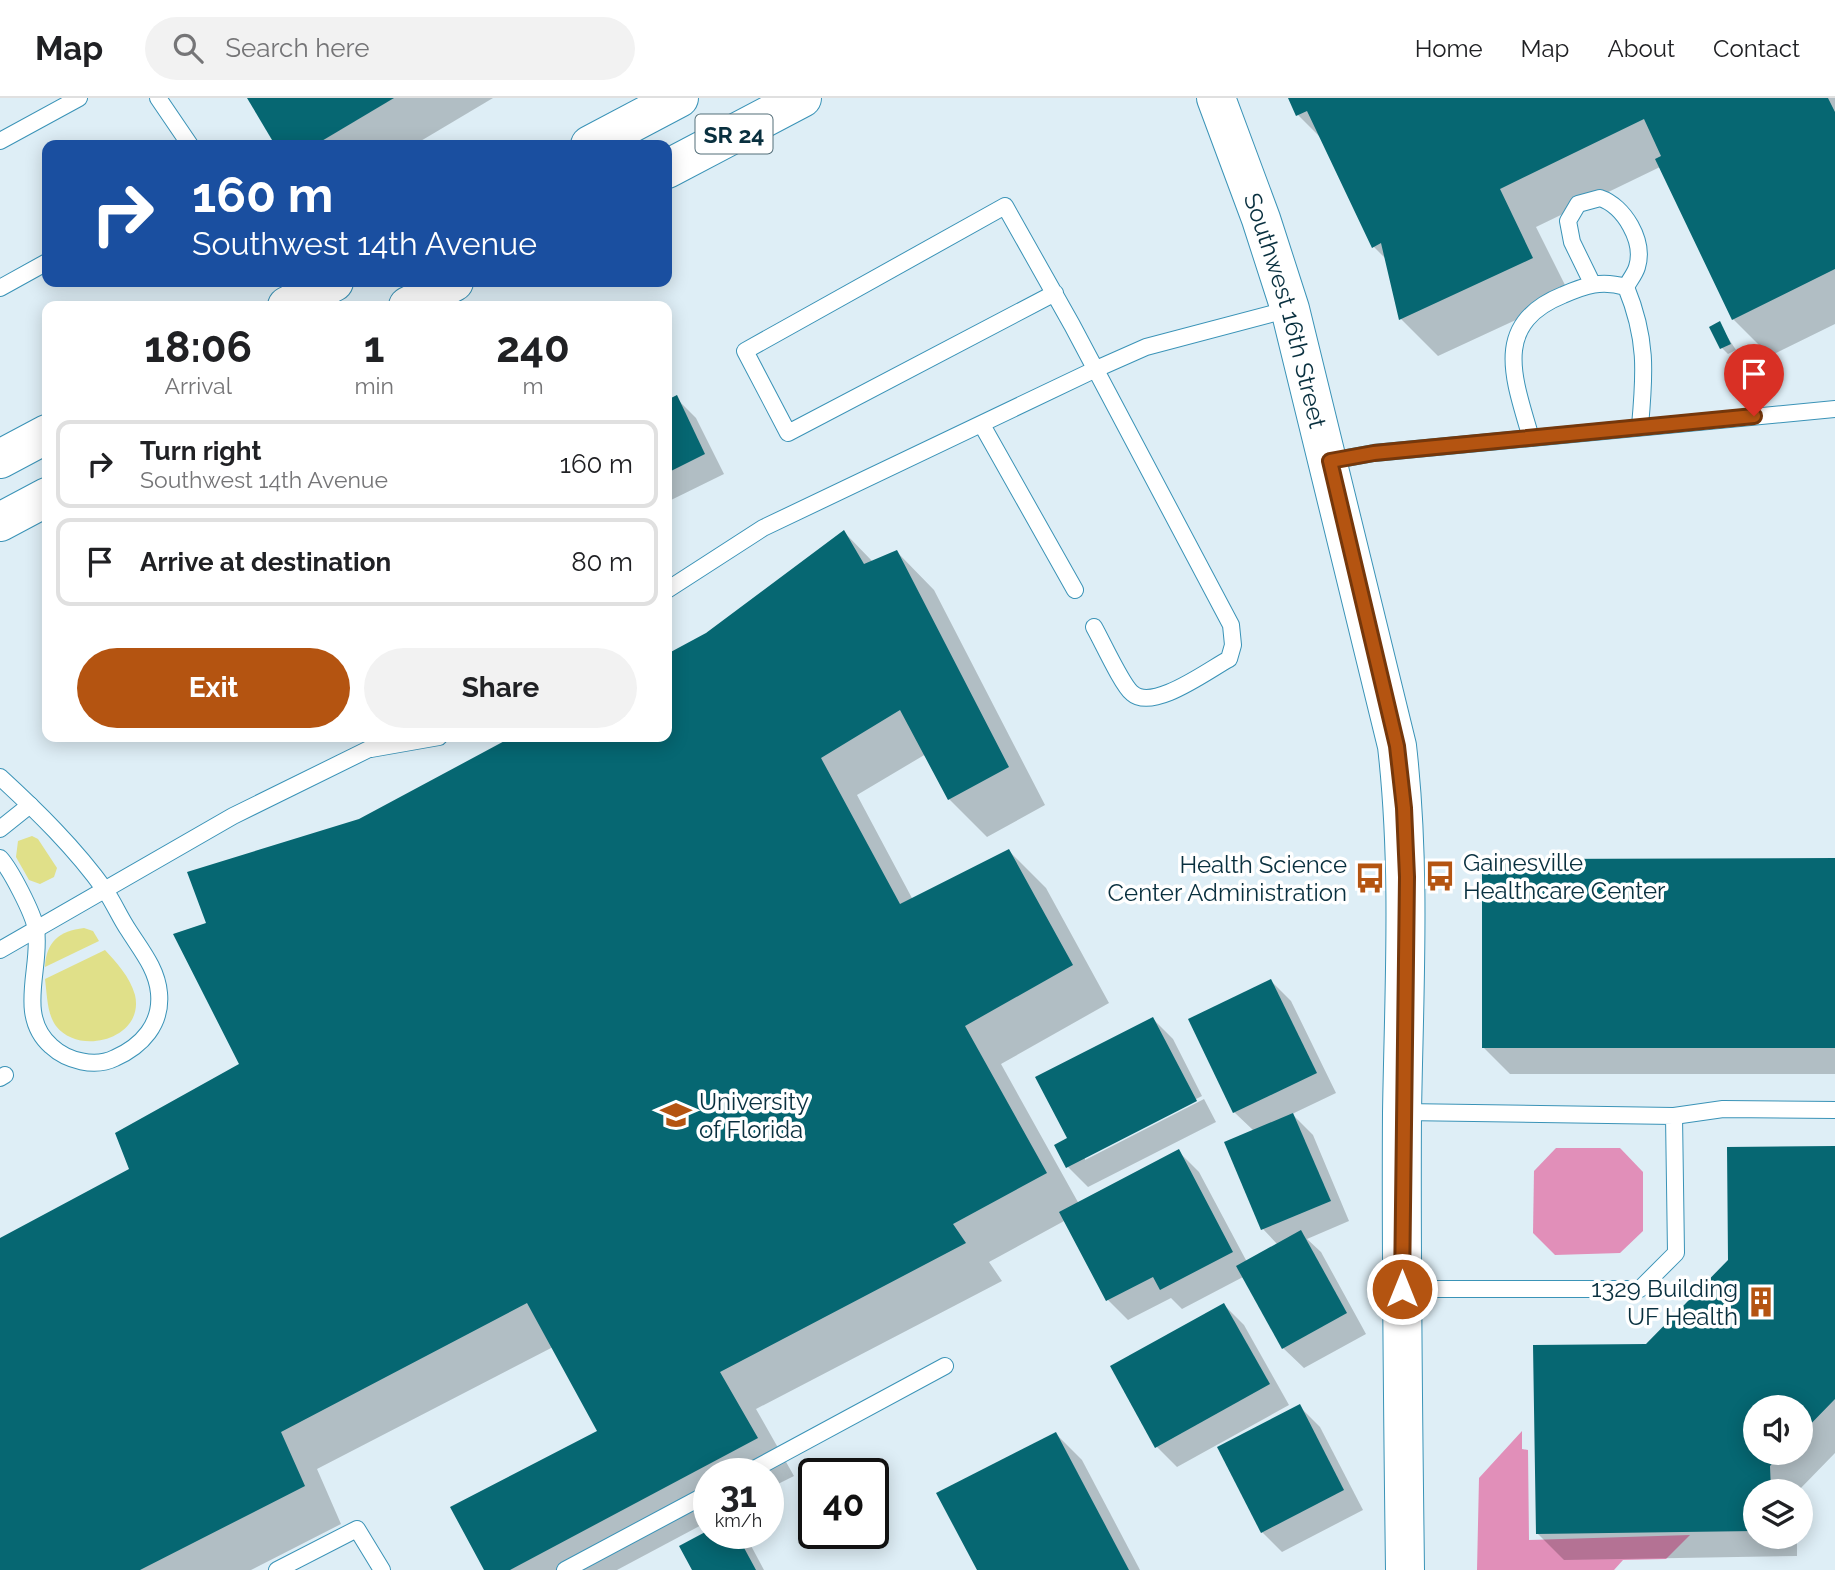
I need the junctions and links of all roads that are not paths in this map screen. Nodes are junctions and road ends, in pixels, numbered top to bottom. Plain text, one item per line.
1 (79, 98) edge
2 (158, 98) edge
3 (679, 98) edge
4 (802, 98) edge
5 (1216, 98) edge
6 (187, 140) edge
7 (599, 140) edge
8 (0, 141) edge
9 (672, 166) edge
10 (42, 265) edge
11 (1592, 283) junction
12 (324, 287) edge
13 (444, 287) edge
14 (1626, 287) junction
15 (0, 288) edge
16 (1055, 293) junction
17 (298, 301) edge
18 (418, 301) edge
19 (1290, 309) junction
20 (1094, 370) junction
21 (1835, 409) edge
22 (982, 425) junction
23 (1640, 426) junction
24 (42, 437) edge
25 (1531, 438) junction
26 (0, 459) edge
27 (1330, 461) junction
28 (42, 500) edge
29 (0, 522) edge
30 (672, 587) edge
31 (1075, 590) dead end
32 (1094, 627) dead end
33 (377, 742) edge
34 (410, 742) edge
35 (369, 749) junction
36 (0, 776) edge
37 (30, 804) junction
38 (0, 829) edge
39 (0, 858) edge
40 (104, 890) junction
41 (36, 928) junction
42 (0, 950) edge
43 (1835, 1110) edge
44 (1402, 1112) junction
45 (1674, 1116) junction
46 (1402, 1289) junction
47 (945, 1366) dead end
48 (775, 1458) edge
49 (693, 1502) edge
50 (276, 1570) edge
51 (382, 1570) edge
52 (565, 1570) edge
53 (1405, 1570) edge

1 - 8 lane
2 - 6 lane
3 - 7 street, SR 24
4 - 9 street, SR 24
5 - 19 street, Southwest 16th Street
10 - 15 lane
11 - 14 lane
11 - 14 lane
11 - 25 lane
12 - 17 street
13 - 18 street
14 - 23 lane
16 - 16 lane
16 - 20 lane
19 - 20 lane
19 - 27 street, Southwest 16th Street
20 - 22 lane
20 - 32 lane
21 - 23 lane
22 - 30 lane
22 - 31 lane
23 - 25 lane
24 - 26 street
25 - 27 lane
27 - 44 street, Southwest 16th Street
28 - 29 street
33 - 35 lane
34 - 35 lane
35 - 40 lane
36 - 37 lane
37 - 38 lane
37 - 40 lane
39 - 41 lane
40 - 41 lane
40 - 41 lane
41 - 42 lane
43 - 45 lane
44 - 45 lane
44 - 46 street, Southwest 16th Street
45 - 46 lane
46 - 53 street, Southwest 16th Street
47 - 48 lane
49 - 52 lane
50 - 51 lane

